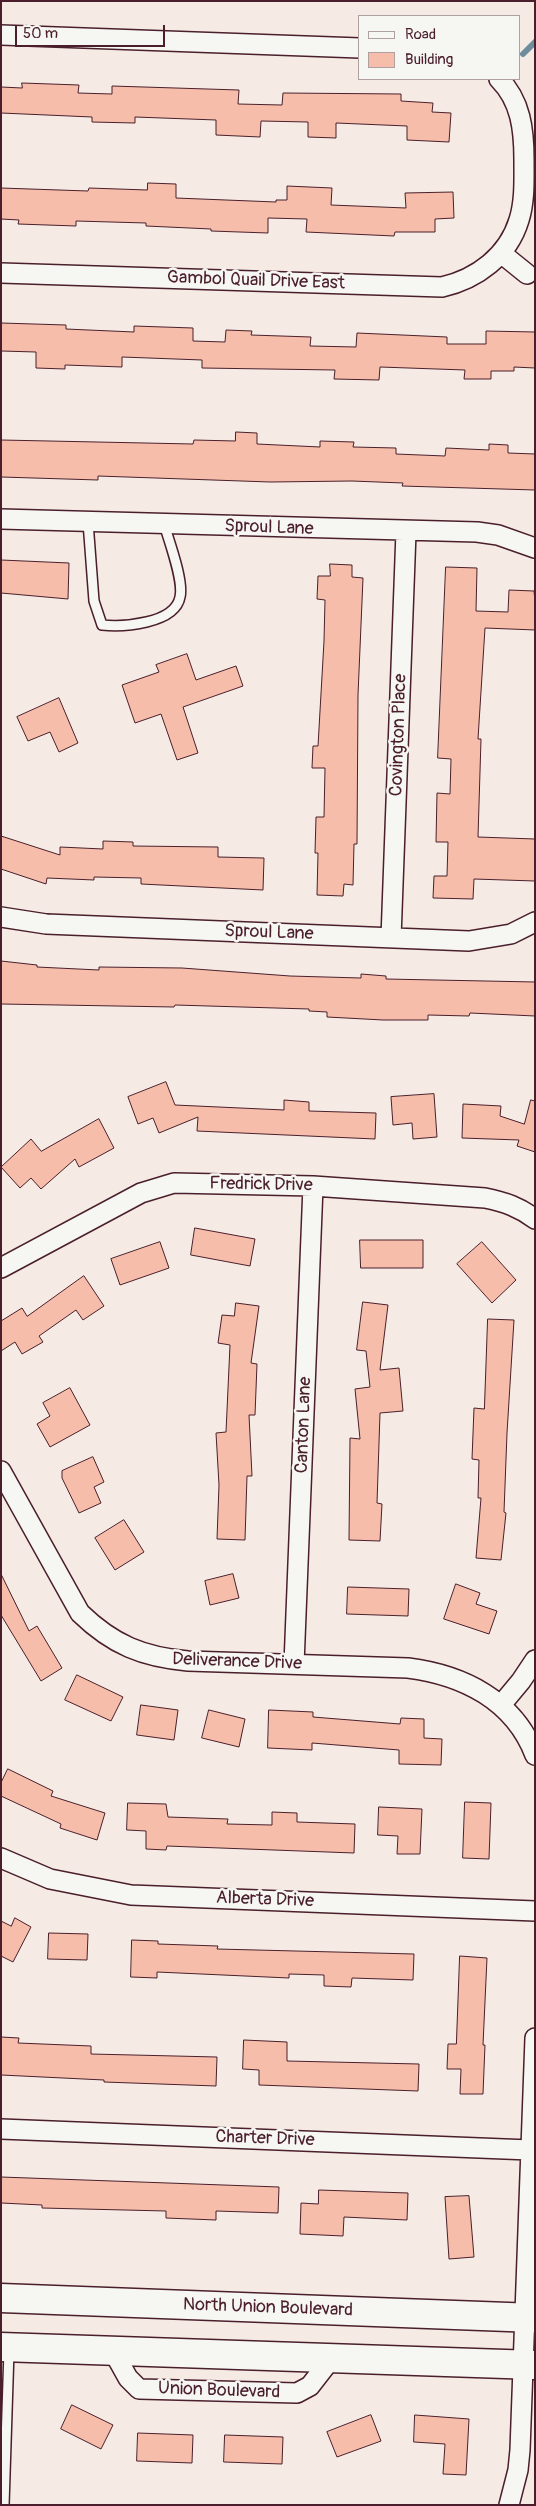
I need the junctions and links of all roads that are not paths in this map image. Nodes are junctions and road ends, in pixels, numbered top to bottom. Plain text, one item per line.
1 (1, 35) edge
2 (358, 48) edge
3 (500, 80) edge
4 (501, 253) junction
5 (1, 273) edge
6 (527, 274) dead end
7 (1, 519) edge
8 (88, 522) junction
9 (164, 524) junction
10 (406, 532) junction
11 (535, 548) edge
12 (1, 917) edge
13 (535, 922) edge
14 (391, 938) junction
15 (313, 1186) junction
16 (535, 1218) edge
17 (1, 1268) edge
18 (1, 1472) edge
19 (535, 1660) edge
20 (294, 1664) junction
21 (501, 1705) junction
22 (535, 1755) edge
23 (1, 1858) edge
24 (535, 1911) edge
25 (535, 2038) edge
26 (1, 2128) edge
27 (530, 2150) junction
28 (1, 2298) edge
29 (529, 2318) edge
30 (5, 2347) edge
31 (113, 2350) junction
32 (331, 2359) junction
33 (528, 2364) edge
34 (3, 2472) edge
35 (4, 2505) edge
36 (509, 2505) edge

1 - 2 street
3 - 4 street, Gambol Quail Drive East
4 - 5 street, Gambol Quail Drive East
4 - 6 street
7 - 8 street, Sproul Lane
8 - 9 street, Sproul Lane
8 - 9 lane
9 - 10 street, Sproul Lane
10 - 11 street, Sproul Lane
10 - 14 street, Covington Place
12 - 14 street, Sproul Lane
13 - 14 street, Sproul Lane
15 - 16 street, Fredrick Drive
15 - 17 street, Fredrick Drive
15 - 20 street, Canton Lane
18 - 20 street, Deliverance Drive
19 - 21 street
20 - 21 street, Deliverance Drive
21 - 22 street, Deliverance Drive
23 - 24 street, Alberta Drive
25 - 27 street
26 - 27 street, Charter Drive
27 - 29 street
28 - 29 main road, North Union Boulevard
29 - 33 street
30 - 31 main road
30 - 34 lane
31 - 32 main road
31 - 32 street, Union Boulevard
32 - 33 main road
33 - 36 street
34 - 35 lane

